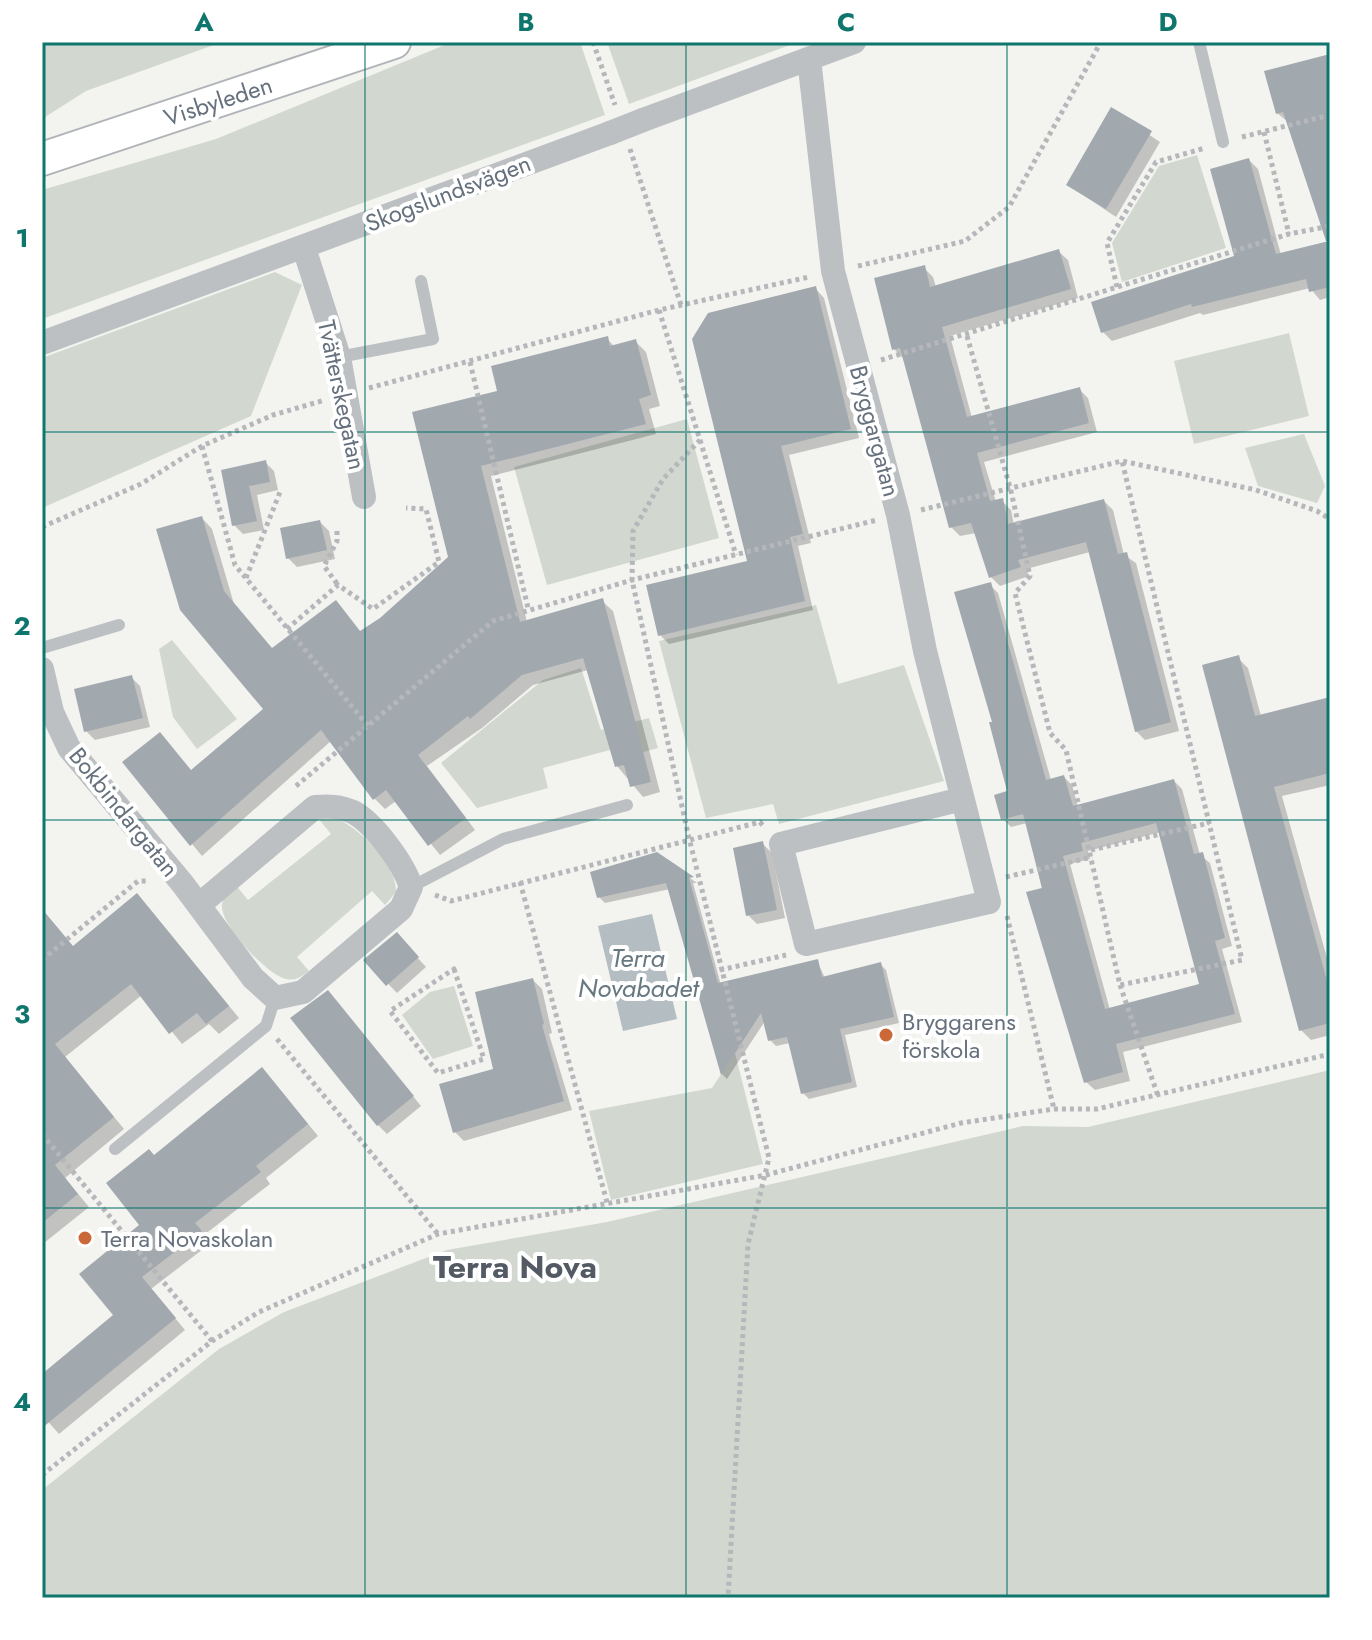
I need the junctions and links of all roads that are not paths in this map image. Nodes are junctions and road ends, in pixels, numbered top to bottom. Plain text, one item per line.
1 (394, 42) edge
2 (854, 42) edge
3 (1199, 42) edge
4 (809, 59) junction
5 (1223, 142) road end
6 (42, 159) edge
7 (304, 248) junction
8 (421, 281) dead end
9 (42, 343) edge
10 (339, 357) junction
11 (364, 497) dead end
12 (119, 625) dead end
13 (42, 648) edge
14 (42, 669) edge
15 (962, 799) junction
16 (627, 805) dead end
17 (411, 887) junction
18 (199, 905) junction
19 (275, 998) junction
20 (115, 1149) dead end

1 - 6 main road, Visbyleden
2 - 4 street, Skogslundsvägen
3 - 5 lane
4 - 7 street, Skogslundsvägen, bridge
4 - 15 street, Bryggargatan
7 - 9 street, Skogslundsvägen
7 - 10 street, Tvätterskegatan
8 - 10 lane
10 - 11 street, Tvätterskegatan
12 - 13 lane
14 - 18 street, Bokbindargatan
15 - 15 street, Bryggargatan
16 - 17 lane
17 - 18 street
17 - 19 street
18 - 19 street, Bokbindargatan
19 - 20 lane

